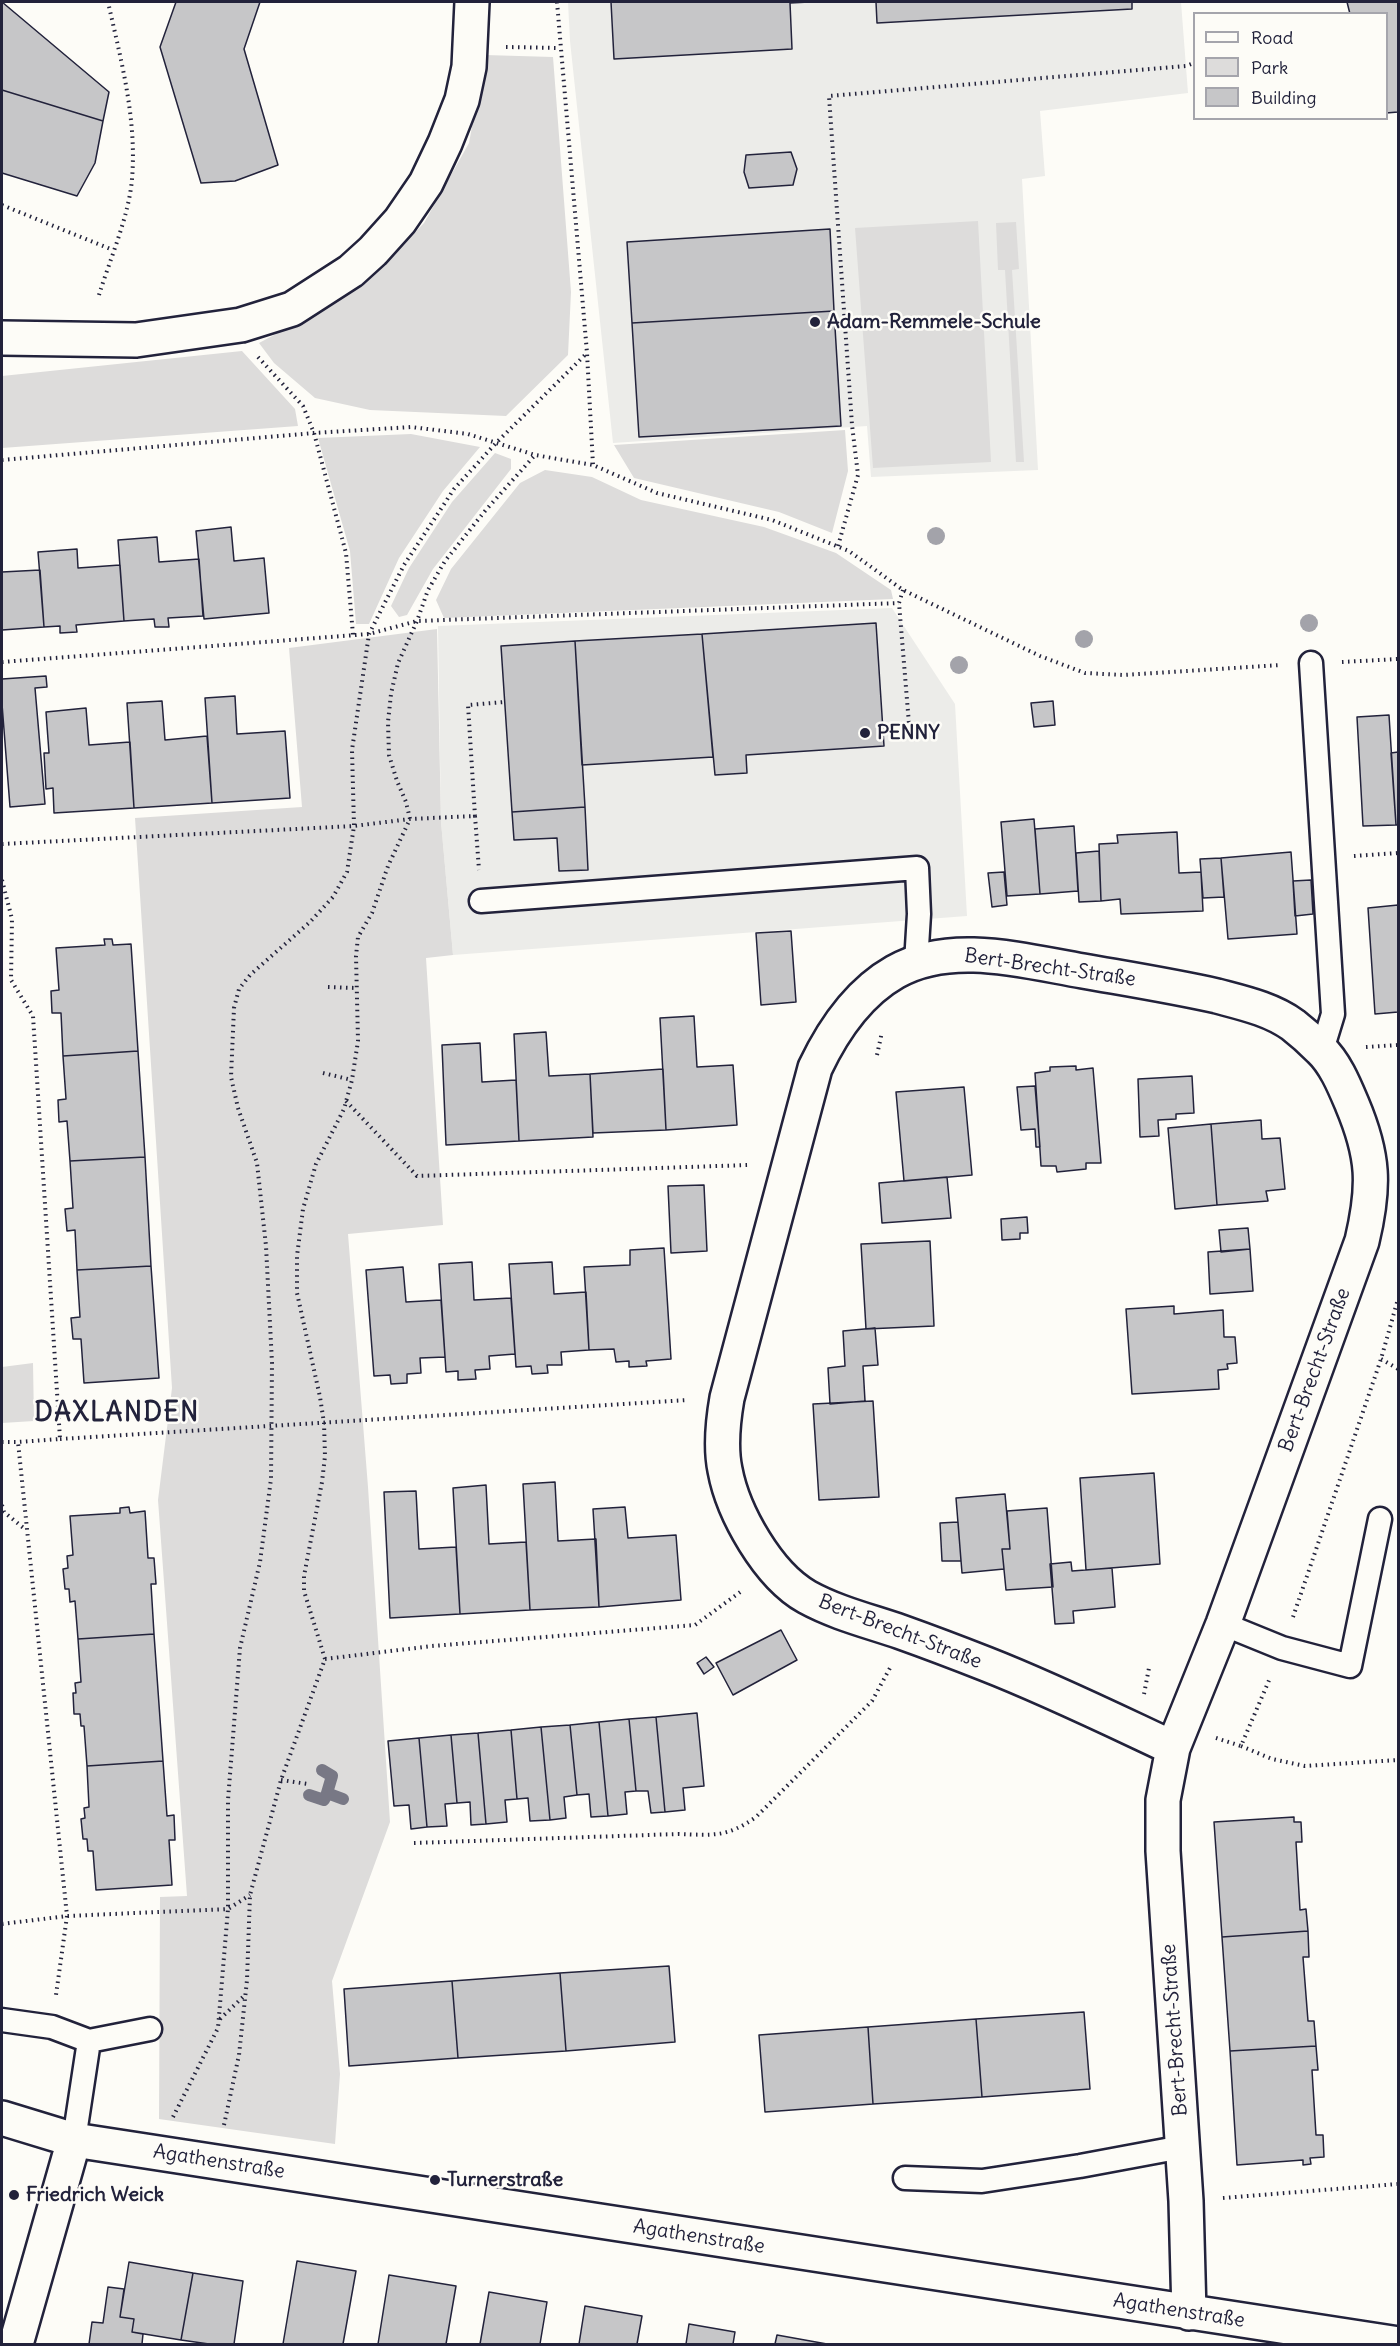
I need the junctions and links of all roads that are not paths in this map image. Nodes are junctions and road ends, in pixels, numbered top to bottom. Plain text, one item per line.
1 (472, 2) edge
2 (2, 338) edge
3 (1311, 663) road end
4 (481, 901) road end
5 (916, 963) junction
6 (1322, 1050) junction
7 (1380, 1519) dead end
8 (1223, 1624) junction
9 (1176, 1737) junction
10 (2, 2020) edge
11 (150, 2029) dead end
12 (89, 2041) junction
13 (2, 2118) edge
14 (74, 2140) junction
15 (1182, 2147) junction
16 (905, 2178) dead end
17 (1189, 2313) junction
18 (16, 2344) edge
19 (1398, 2344) edge

1 - 2 street
3 - 6 lane
4 - 5 lane
5 - 6 street, Bert-Brecht-Straße
5 - 9 street, Bert-Brecht-Straße
6 - 8 street, Bert-Brecht-Straße
7 - 8 lane
8 - 9 street, Bert-Brecht-Straße
9 - 15 street, Bert-Brecht-Straße
10 - 12 lane
11 - 12 lane
12 - 14 lane
13 - 14 street, Agathenstraße
14 - 17 street, Agathenstraße
14 - 18 street
15 - 16 lane
15 - 17 street, Bert-Brecht-Straße
17 - 19 street, Agathenstraße

